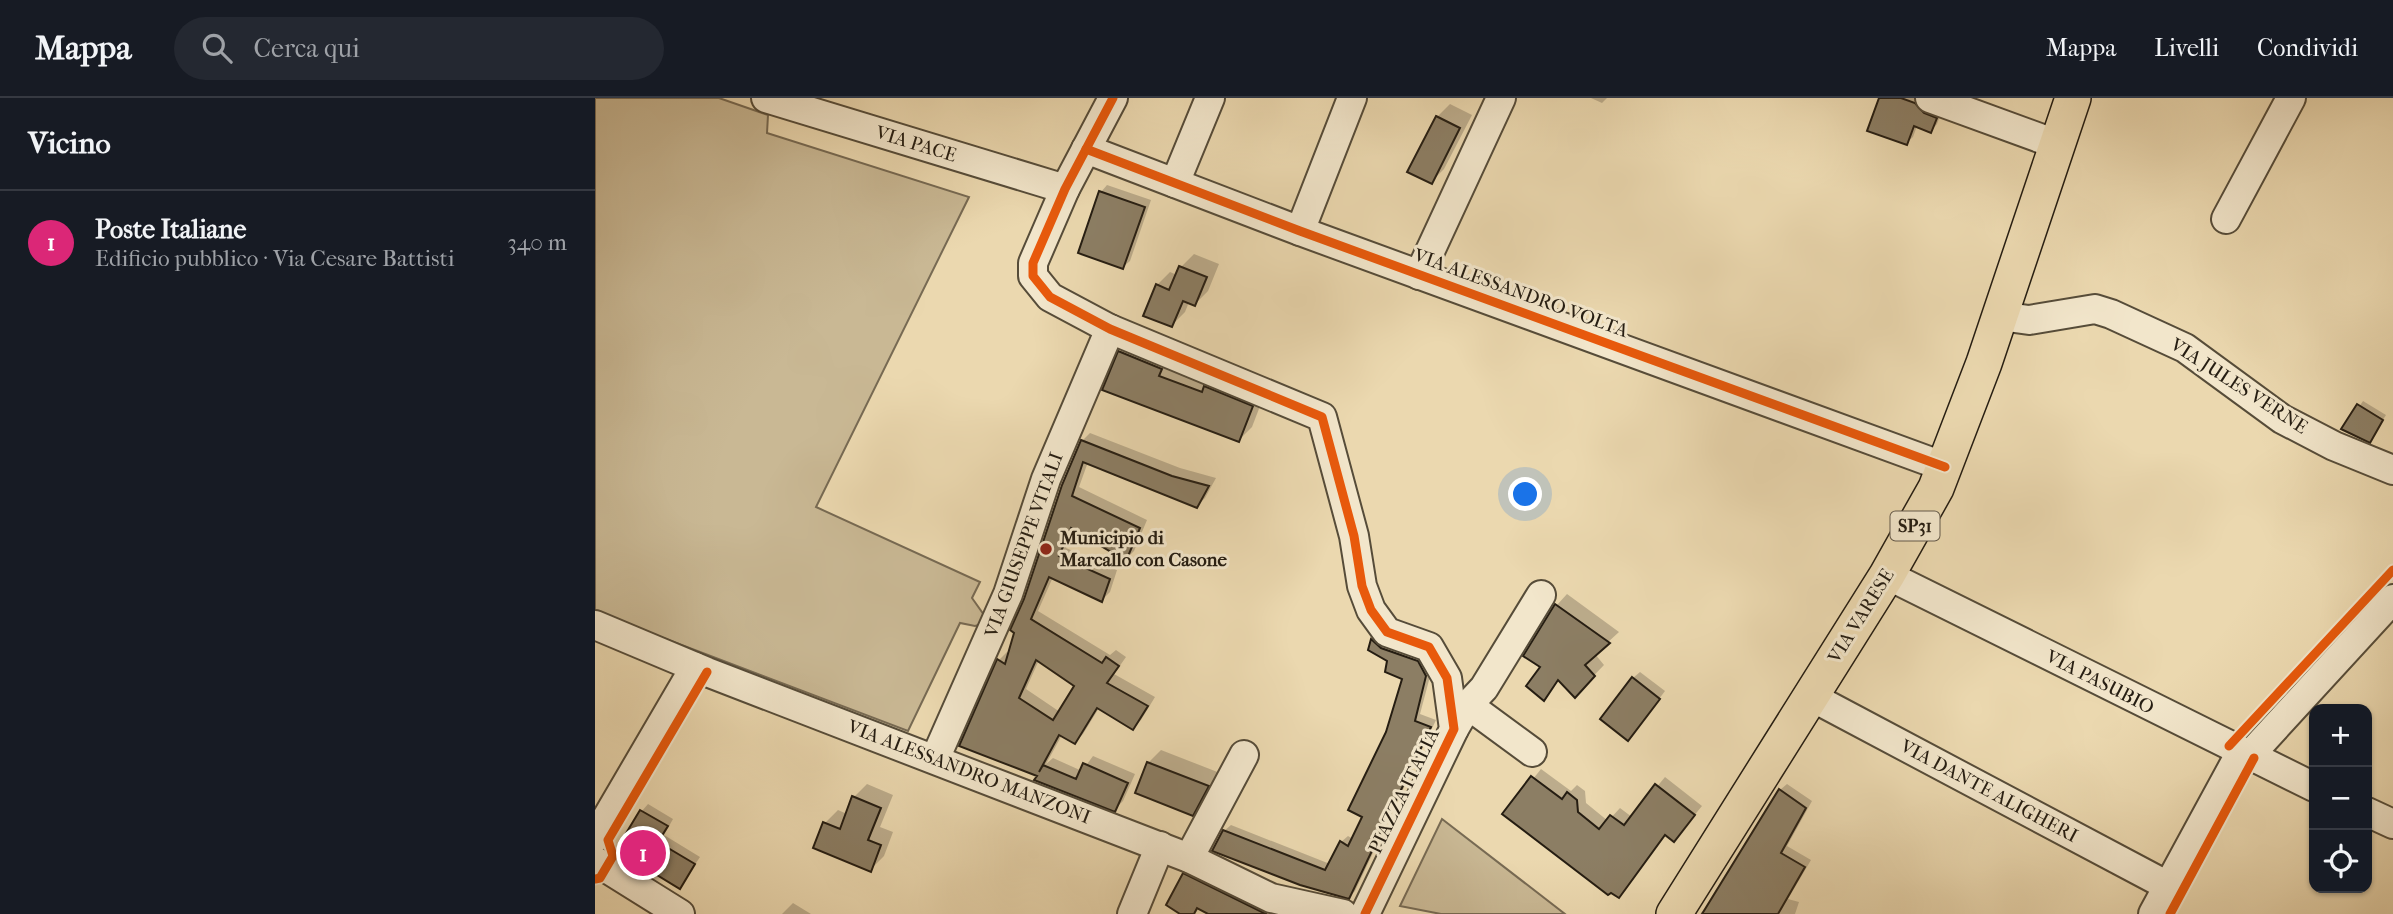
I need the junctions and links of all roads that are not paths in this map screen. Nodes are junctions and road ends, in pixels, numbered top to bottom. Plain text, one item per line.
1 (766, 98) edge
2 (1112, 98) edge
3 (1210, 98) edge
4 (1352, 98) edge
5 (1501, 98) edge
6 (1930, 98) edge
7 (2073, 98) edge
8 (2291, 98) edge
9 (2056, 144) junction
10 (1086, 149) junction
11 (1174, 183) junction
12 (1065, 189) junction
13 (2226, 219) dead end
14 (1300, 232) junction
15 (1419, 275) junction
16 (2000, 316) junction
17 (1109, 329) junction
18 (1945, 467) junction
19 (2393, 470) edge
20 (1887, 575) junction
21 (1541, 595) dead end
22 (2393, 599) edge
23 (595, 625) edge
24 (695, 667) junction
25 (1810, 696) junction
26 (1461, 717) junction
27 (1532, 752) dead end
28 (2245, 754) junction
29 (1244, 755) dead end
30 (935, 759) junction
31 (2309, 785) edge
32 (2372, 814) edge
33 (2393, 824) edge
34 (595, 838) edge
35 (1160, 846) junction
36 (1189, 858) junction
37 (595, 861) edge
38 (2168, 886) junction
39 (680, 914) edge
40 (1132, 914) edge
41 (1343, 914) edge
42 (1364, 914) edge
43 (1674, 914) edge
44 (2153, 914) edge

1 - 12 street, VIA PACE
2 - 10 street
3 - 11 street
4 - 14 street
5 - 15 street
6 - 9 street
7 - 9 main road, VIA VARESE / SP31
8 - 13 street
9 - 16 main road, VIA VARESE / SP31
10 - 11 street, VIA ALESSANDRO VOLTA
10 - 12 street
11 - 14 street, VIA ALESSANDRO VOLTA
12 - 17 street
14 - 15 street, VIA ALESSANDRO VOLTA
15 - 18 street, VIA ALESSANDRO VOLTA
16 - 18 main road, VIA VARESE / SP31
16 - 19 street, VIA JULES VERNE
17 - 26 street, PIAZZA ITALIA
17 - 30 street, VIA GIUSEPPE VITALI
18 - 20 main road, VIA VARESE / SP31
20 - 25 main road, VIA VARESE / SP31
20 - 28 street, VIA PASUBIO
21 - 26 street
22 - 28 street
23 - 24 street, VIA ALESSANDRO MANZONI
24 - 30 street, VIA ALESSANDRO MANZONI
24 - 34 street
25 - 38 street, VIA DANTE ALIGHERI
25 - 43 main road, VIA VARESE / SP31
26 - 27 street
26 - 42 street, PIAZZA ITALIA
28 - 31 street, VIA PASUBIO
28 - 38 street
29 - 36 street
30 - 35 street, VIA ALESSANDRO MANZONI
32 - 33 street
35 - 36 street, VIA ALESSANDRO MANZONI
35 - 40 street
36 - 41 street, VIA ALESSANDRO MANZONI
37 - 39 street
38 - 44 street

